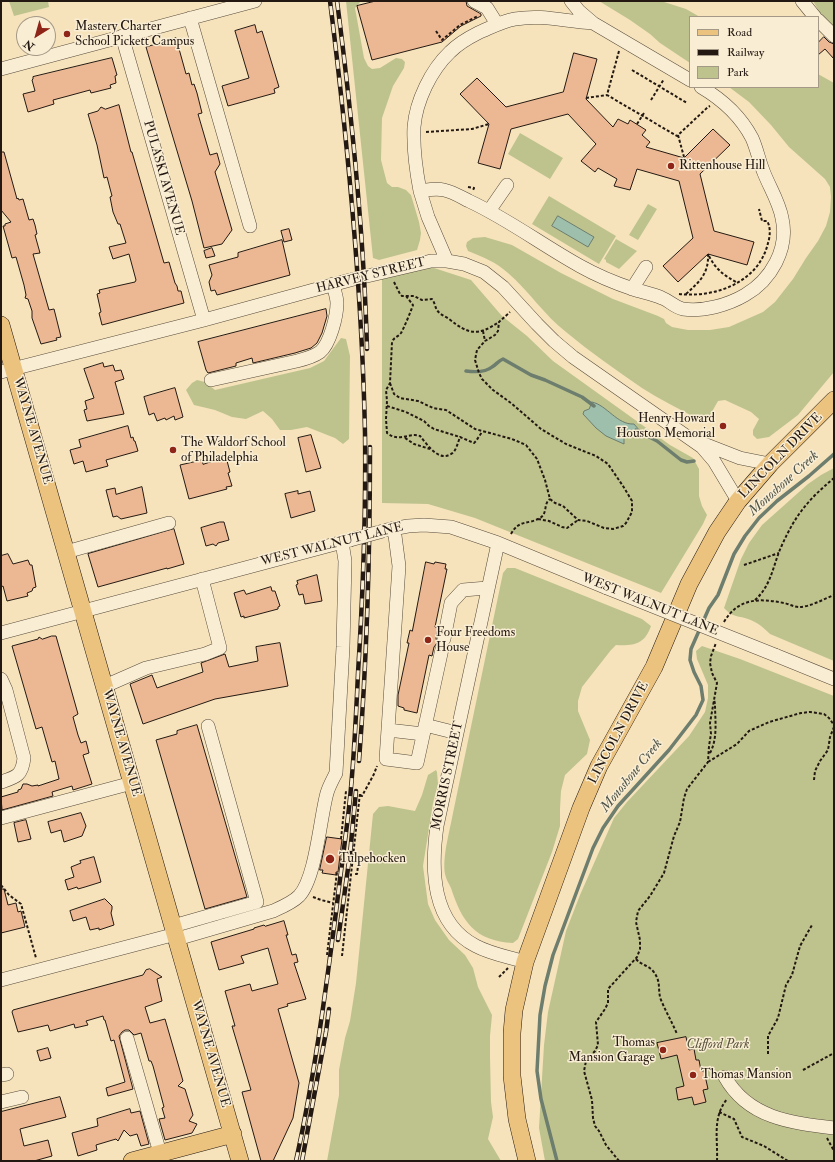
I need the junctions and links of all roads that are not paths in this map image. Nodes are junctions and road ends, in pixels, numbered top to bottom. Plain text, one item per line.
1 (255, 1) edge
2 (565, 1) edge
3 (572, 1) edge
4 (802, 1) edge
5 (220, 5) edge
6 (480, 8) edge
7 (814, 16) edge
8 (552, 17) junction
9 (190, 18) junction
10 (819, 21) edge
11 (593, 23) junction
12 (497, 24) junction
13 (122, 36) junction
14 (834, 36) edge
15 (1, 69) edge
16 (689, 79) edge
17 (703, 88) edge
18 (507, 185) dead end
19 (420, 191) junction
20 (489, 211) junction
21 (250, 226) dead end
22 (446, 261) junction
23 (646, 267) dead end
24 (333, 284) junction
25 (632, 289) junction
26 (204, 320) junction
27 (1, 325) edge
28 (7, 370) edge
29 (211, 380) dead end
30 (834, 400) edge
31 (690, 438) junction
32 (770, 464) junction
33 (738, 501) junction
34 (169, 523) dead end
35 (389, 530) junction
36 (346, 541) junction
37 (498, 543) junction
38 (66, 552) junction
39 (202, 579) junction
40 (487, 588) junction
41 (83, 611) junction
42 (1, 632) edge
43 (1, 679) edge
44 (834, 679) edge
45 (105, 686) junction
46 (208, 726) dead end
47 (424, 729) junction
48 (388, 730) junction
49 (457, 733) junction
50 (1, 782) edge
51 (132, 783) junction
52 (1, 818) edge
53 (175, 933) junction
54 (525, 962) junction
55 (1, 980) edge
56 (127, 1038) dead end
57 (725, 1076) dead end
58 (22, 1097) dead end
59 (1, 1102) edge
60 (834, 1128) edge
61 (233, 1134) junction
62 (156, 1157) edge
63 (132, 1161) edge
64 (240, 1161) edge
65 (527, 1161) edge

1 - 5 street
2 - 8 street
3 - 11 street
4 - 7 street
5 - 9 street
6 - 12 street
8 - 11 street
8 - 12 street
9 - 13 street
9 - 21 street
10 - 14 street
11 - 16 street
12 - 19 street
13 - 15 street
13 - 26 street, PULASKI AVENUE
17 - 25 street
18 - 20 street
19 - 20 street
19 - 22 street
20 - 25 street
22 - 24 street, HARVEY STREET
22 - 31 street, HARVEY STREET
23 - 25 street
24 - 26 street, HARVEY STREET
24 - 29 street
26 - 28 street, HARVEY STREET
27 - 28 main road, WAYNE AVENUE
28 - 38 main road, WAYNE AVENUE
30 - 32 main road, LINCOLN DRIVE
31 - 32 street, HARVEY STREET
31 - 33 street, HARVEY STREET
32 - 33 main road, LINCOLN DRIVE
33 - 54 main road, LINCOLN DRIVE
34 - 38 street
35 - 36 street, WEST WALNUT LANE, bridge
35 - 37 street, WEST WALNUT LANE
35 - 48 street
36 - 39 street, WEST WALNUT LANE
36 - 53 street
37 - 40 street, MORRIS STREET
37 - 44 street, WEST WALNUT LANE, bridge
38 - 41 main road, WAYNE AVENUE
39 - 41 street, WEST WALNUT LANE
39 - 45 street
40 - 47 street
40 - 49 street, MORRIS STREET
41 - 42 street, WEST WALNUT LANE
41 - 45 main road, WAYNE AVENUE
43 - 50 street
45 - 51 main road, WAYNE AVENUE
46 - 53 street
47 - 48 street
47 - 48 street
47 - 49 street
49 - 54 street, MORRIS STREET
51 - 52 street
51 - 53 main road, WAYNE AVENUE
53 - 55 street
53 - 61 main road, WAYNE AVENUE
54 - 65 main road, LINCOLN DRIVE
56 - 62 street
57 - 60 street
58 - 59 street
61 - 62 main road
61 - 64 main road, WAYNE AVENUE
62 - 63 main road

